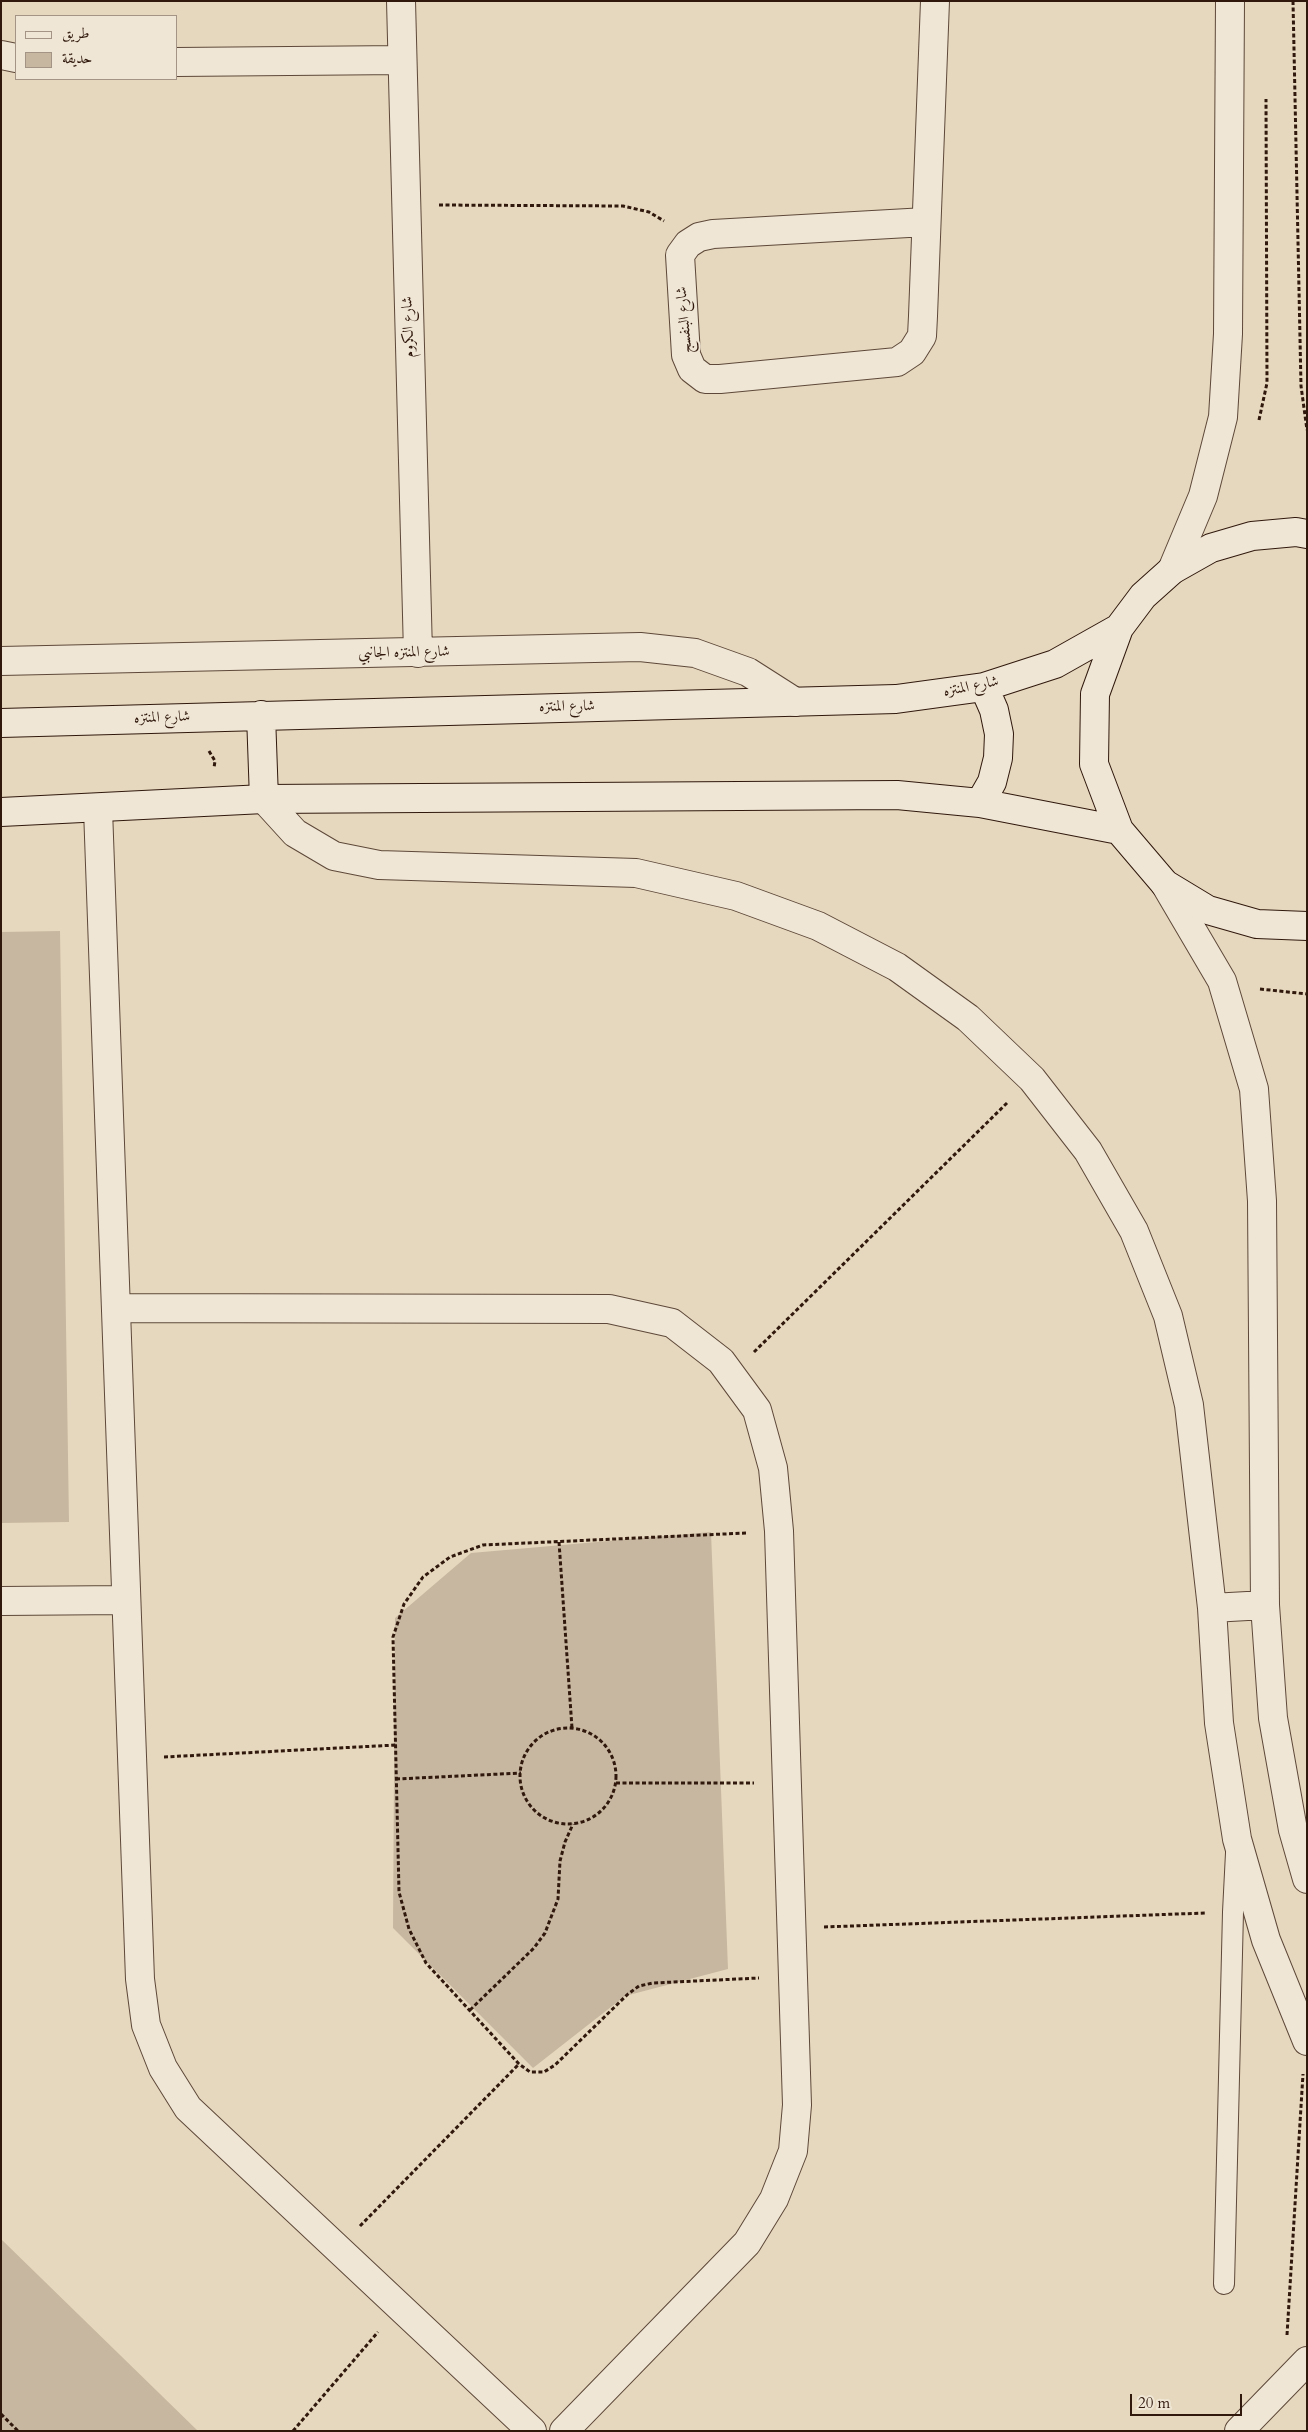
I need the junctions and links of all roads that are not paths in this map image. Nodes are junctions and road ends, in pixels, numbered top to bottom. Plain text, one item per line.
1 (400, 1) edge
2 (935, 1) edge
3 (1230, 1) edge
4 (1, 54) edge
5 (15, 58) edge
6 (402, 60) junction
7 (178, 62) edge
8 (926, 222) junction
9 (1307, 534) edge
10 (1172, 570) junction
11 (1119, 628) junction
12 (418, 653) junction
13 (1, 661) edge
14 (984, 687) junction
15 (795, 702) junction
16 (261, 715) junction
17 (1, 723) edge
18 (264, 800) junction
19 (980, 803) junction
20 (98, 809) junction
21 (1, 812) edge
22 (1119, 830) junction
23 (1165, 884) junction
24 (1307, 926) edge
25 (116, 1308) junction
26 (126, 1600) junction
27 (1, 1601) edge
28 (1265, 1605) junction
29 (1212, 1608) junction
30 (1237, 1839) junction
31 (1307, 1879) edge
32 (1306, 2040) edge
33 (1224, 2284) dead end
34 (1307, 2361) edge
35 (532, 2431) edge
36 (564, 2431) edge
37 (1238, 2431) edge

1 - 6 street, شارع الكروم
2 - 8 street, شارع البنفسج
3 - 10 street
4 - 5 street
6 - 7 street
6 - 12 street, شارع الكروم
8 - 8 street, شارع البنفسج
9 - 10 street
10 - 11 street
11 - 14 street, شارع المنتزه
11 - 22 street
12 - 13 street, شارع المنتزه الجانبي
12 - 15 street, شارع المنتزه الجانبي
14 - 15 street, شارع المنتزه
14 - 19 street
15 - 16 street, شارع المنتزه
16 - 17 street, شارع المنتزه
16 - 18 street
18 - 19 street
18 - 20 street
18 - 29 street
19 - 22 street
20 - 21 street
20 - 25 street
22 - 23 street
23 - 24 street
23 - 28 street
25 - 26 street
25 - 36 street
26 - 27 street
26 - 35 street
28 - 29 street
28 - 31 street
29 - 30 street
30 - 32 street
30 - 33 lane
34 - 37 street

